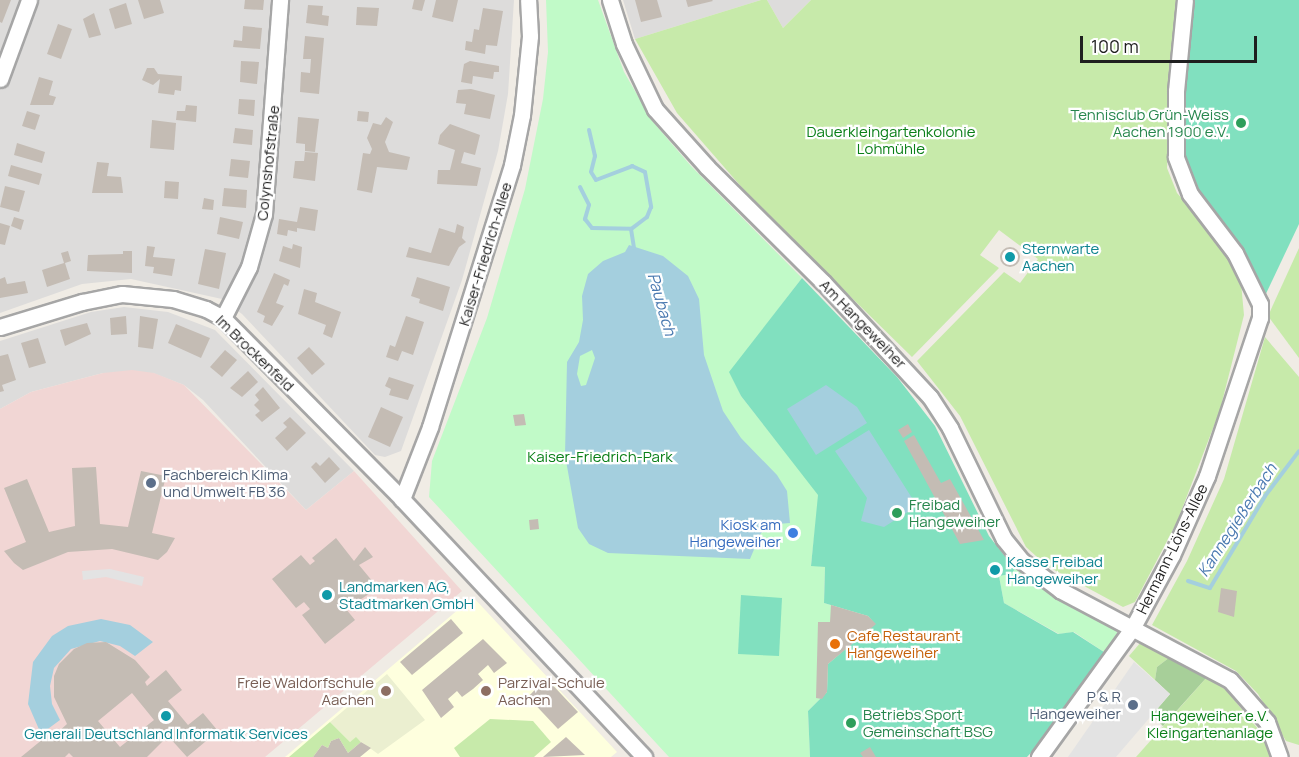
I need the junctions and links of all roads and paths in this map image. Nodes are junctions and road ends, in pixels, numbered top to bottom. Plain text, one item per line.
1 (29, 0) edge
2 (280, 0) edge
3 (528, 0) edge
4 (610, 0) edge
5 (1185, 0) edge
6 (0, 79) edge
7 (223, 318) junction
8 (0, 327) edge
9 (402, 500) junction
10 (1133, 627) junction
11 (644, 757) edge
12 (1039, 757) edge
13 (1280, 757) edge

1 - 6 street
2 - 7 street, Colynshofstraße
3 - 9 street, Kaiser-Friedrich-Allee
4 - 10 street, Am Hangeweiher
5 - 10 street, Hermann-Löns-Allee
7 - 8 street, Im Brockenfeld
7 - 9 street, Im Brockenfeld
9 - 11 street, Im Brockenfeld
10 - 12 street, Hermann-Löns-Allee
10 - 13 street, Am Hangeweiher

